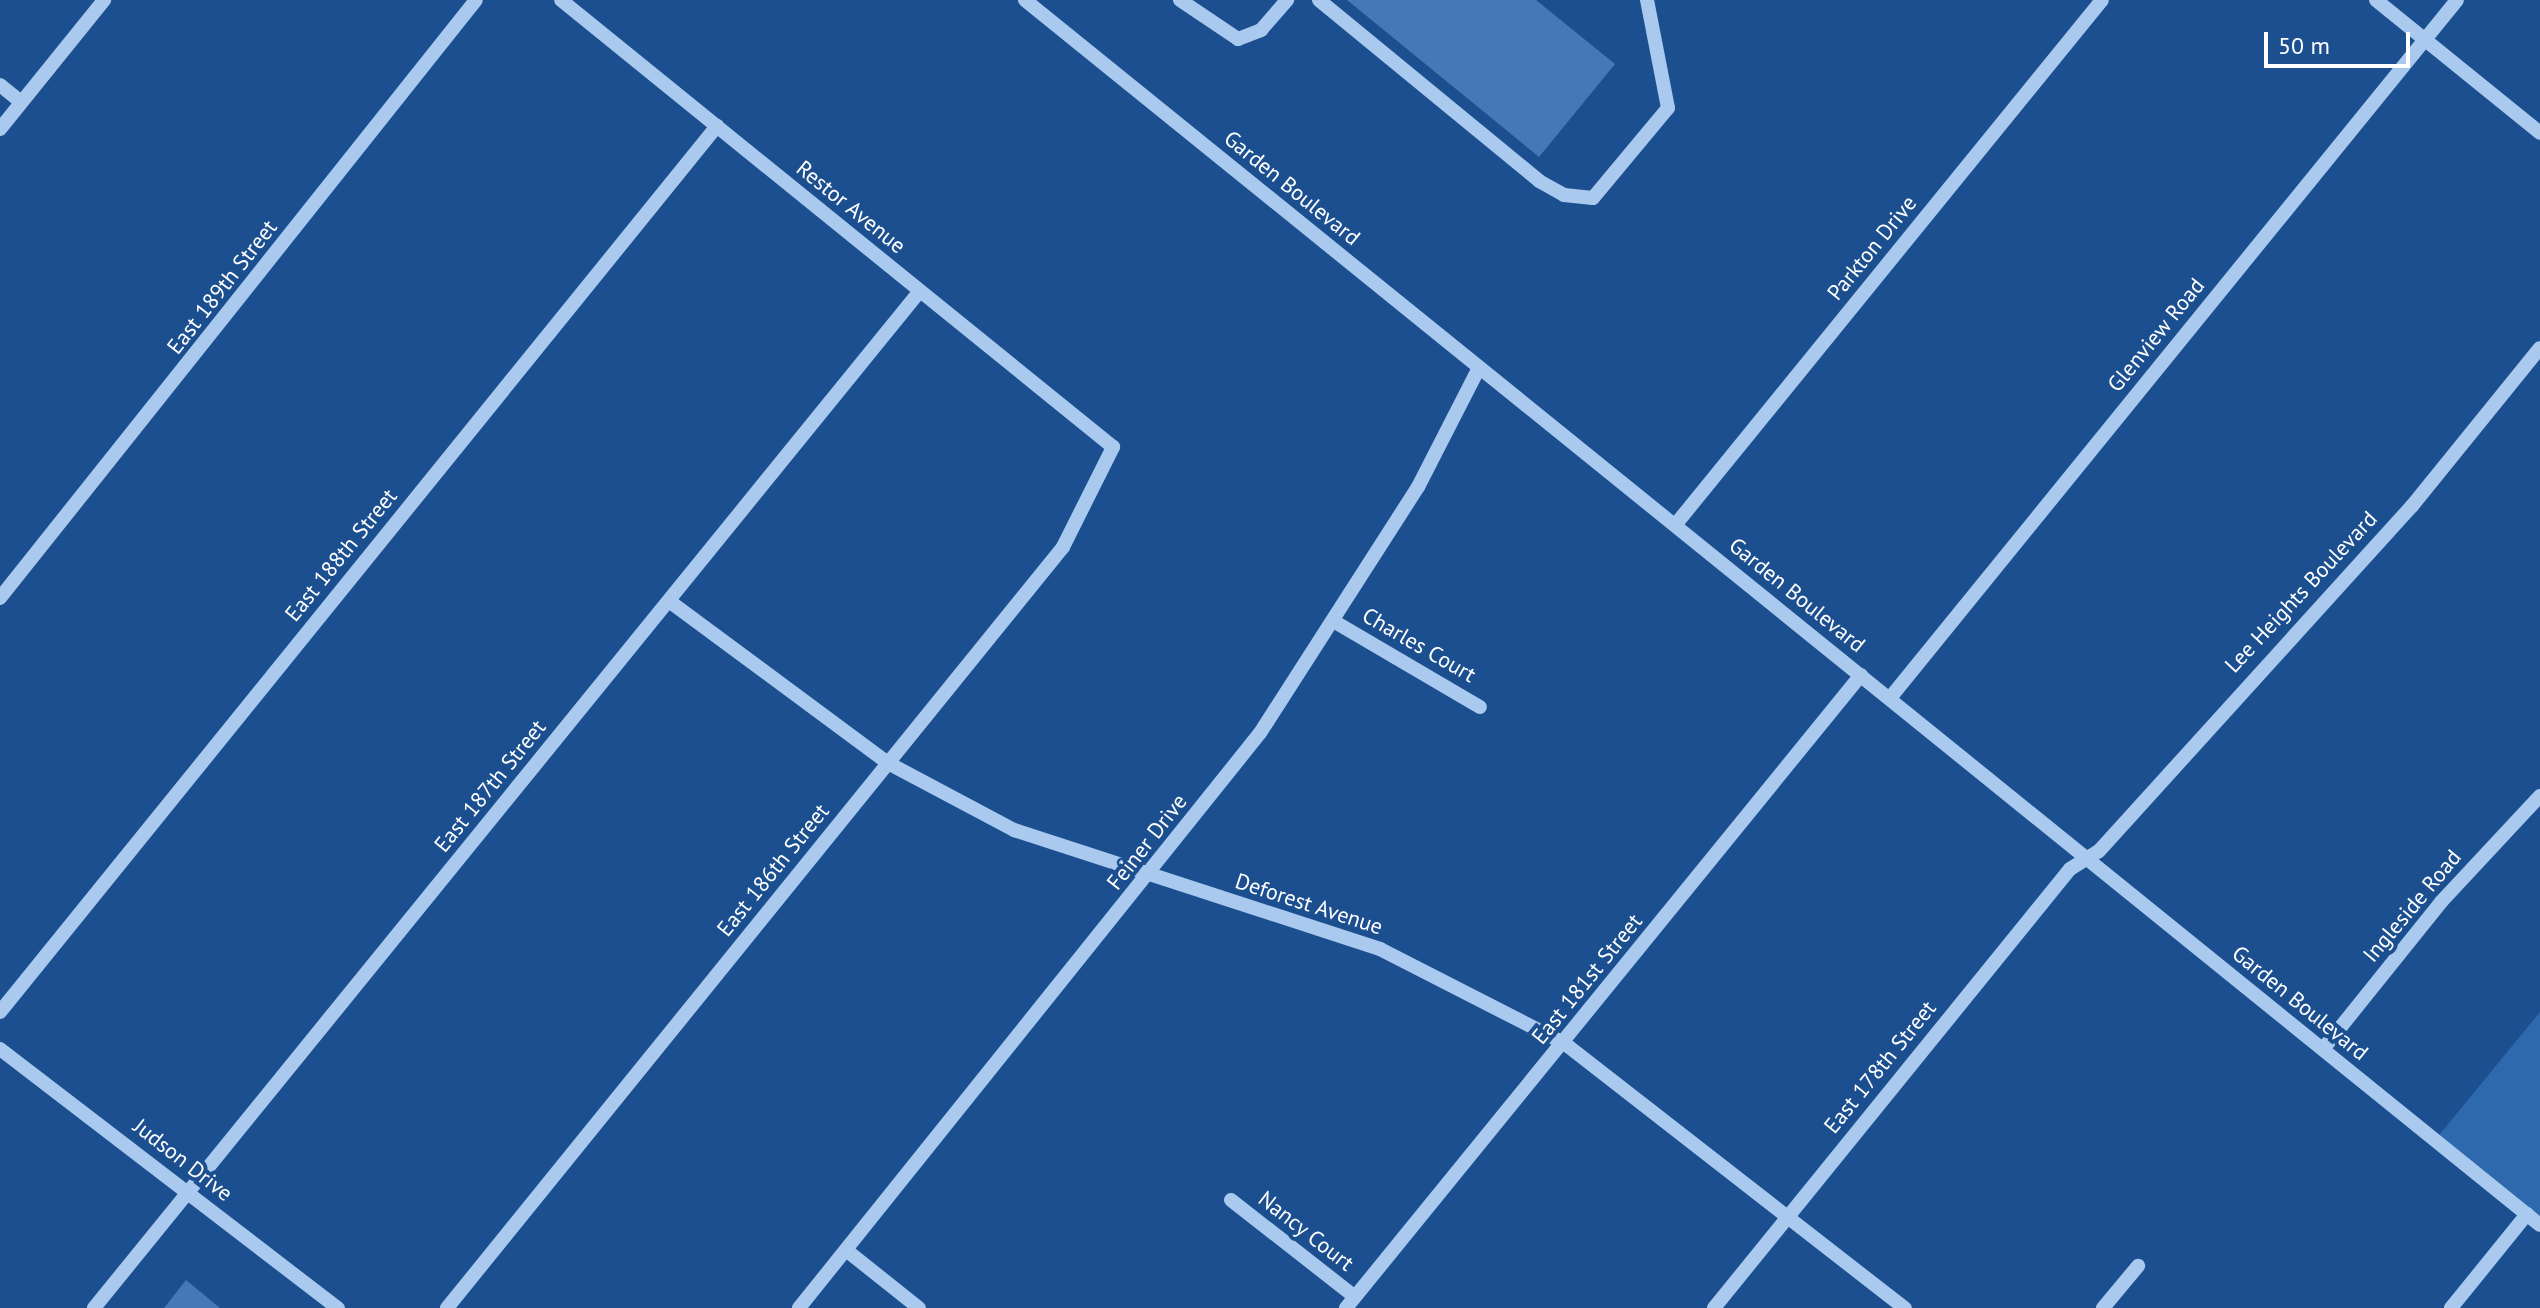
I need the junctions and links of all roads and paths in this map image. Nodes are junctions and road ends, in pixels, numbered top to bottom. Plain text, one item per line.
1 (104, 0) edge
2 (476, 0) edge
3 (561, 0) edge
4 (1025, 0) edge
5 (1180, 0) edge
6 (1287, 0) edge
7 (1319, 0) edge
8 (1647, 0) edge
9 (2102, 0) edge
10 (2376, 0) edge
11 (2457, 0) edge
12 (2425, 40) junction
13 (0, 85) edge
14 (21, 102) junction
15 (717, 126) junction
16 (0, 129) edge
17 (2540, 133) edge
18 (920, 291) junction
19 (2540, 348) edge
20 (1479, 368) junction
21 (1113, 447) joint
22 (1676, 524) junction
23 (0, 598) edge
24 (669, 601) junction
25 (1335, 622) junction
26 (1861, 675) junction
27 (1890, 698) junction
28 (1480, 707) dead end
29 (888, 763) junction
30 (2540, 796) edge
31 (2086, 859) junction
32 (1146, 879) junction
33 (0, 1012) edge
34 (1564, 1043) junction
35 (0, 1049) edge
36 (2323, 1049) junction
37 (189, 1193) junction
38 (1231, 1200) dead end
39 (2527, 1214) junction
40 (1787, 1215) junction
41 (2540, 1225) edge
42 (846, 1250) junction
43 (2138, 1266) dead end
44 (1350, 1302) edge
45 (94, 1308) edge
46 (338, 1308) edge
47 (447, 1308) edge
48 (799, 1308) edge
49 (919, 1308) edge
50 (1714, 1308) edge
51 (1905, 1308) edge
52 (2103, 1308) edge
53 (2451, 1308) edge

1 - 14 street
2 - 23 street, East 189th Street
3 - 15 street, Restor Avenue
4 - 20 street, Garden Boulevard
5 - 6 street
7 - 8 street
9 - 22 street, Parkton Drive
10 - 12 street
11 - 12 street, Glenview Road
12 - 17 street
12 - 27 street, Glenview Road
13 - 14 street
14 - 16 street
15 - 18 street, Restor Avenue
15 - 33 street, East 188th Street
18 - 21 street, Restor Avenue
18 - 24 street, East 187th Street
19 - 31 street, Lee Heights Boulevard
20 - 22 street, Garden Boulevard
20 - 25 street, Feiner Drive
21 - 29 street, East 186th Street
22 - 26 street, Garden Boulevard
24 - 29 street, Deforest Avenue
24 - 37 street, East 187th Street
25 - 28 street, Charles Court
25 - 32 street, Feiner Drive
26 - 27 street, Garden Boulevard
26 - 34 street, East 181st Street
27 - 31 street, Garden Boulevard
29 - 32 street, Deforest Avenue
29 - 47 street, East 186th Street
30 - 36 street, Ingleside Road
31 - 36 street, Garden Boulevard
31 - 40 street, East 178th Street
32 - 34 street, Deforest Avenue
32 - 42 street, Feiner Drive
34 - 40 street, Deforest Avenue
34 - 44 street, East 181st Street
35 - 37 street, Judson Drive
36 - 39 street, Garden Boulevard
37 - 45 street, East 187th Street
37 - 46 street, Judson Drive
38 - 44 street, Nancy Court
39 - 41 street, Garden Boulevard
39 - 53 street
40 - 50 street, East 178th Street
40 - 51 street, Deforest Avenue
42 - 48 street, Feiner Drive
42 - 49 street
43 - 52 street

